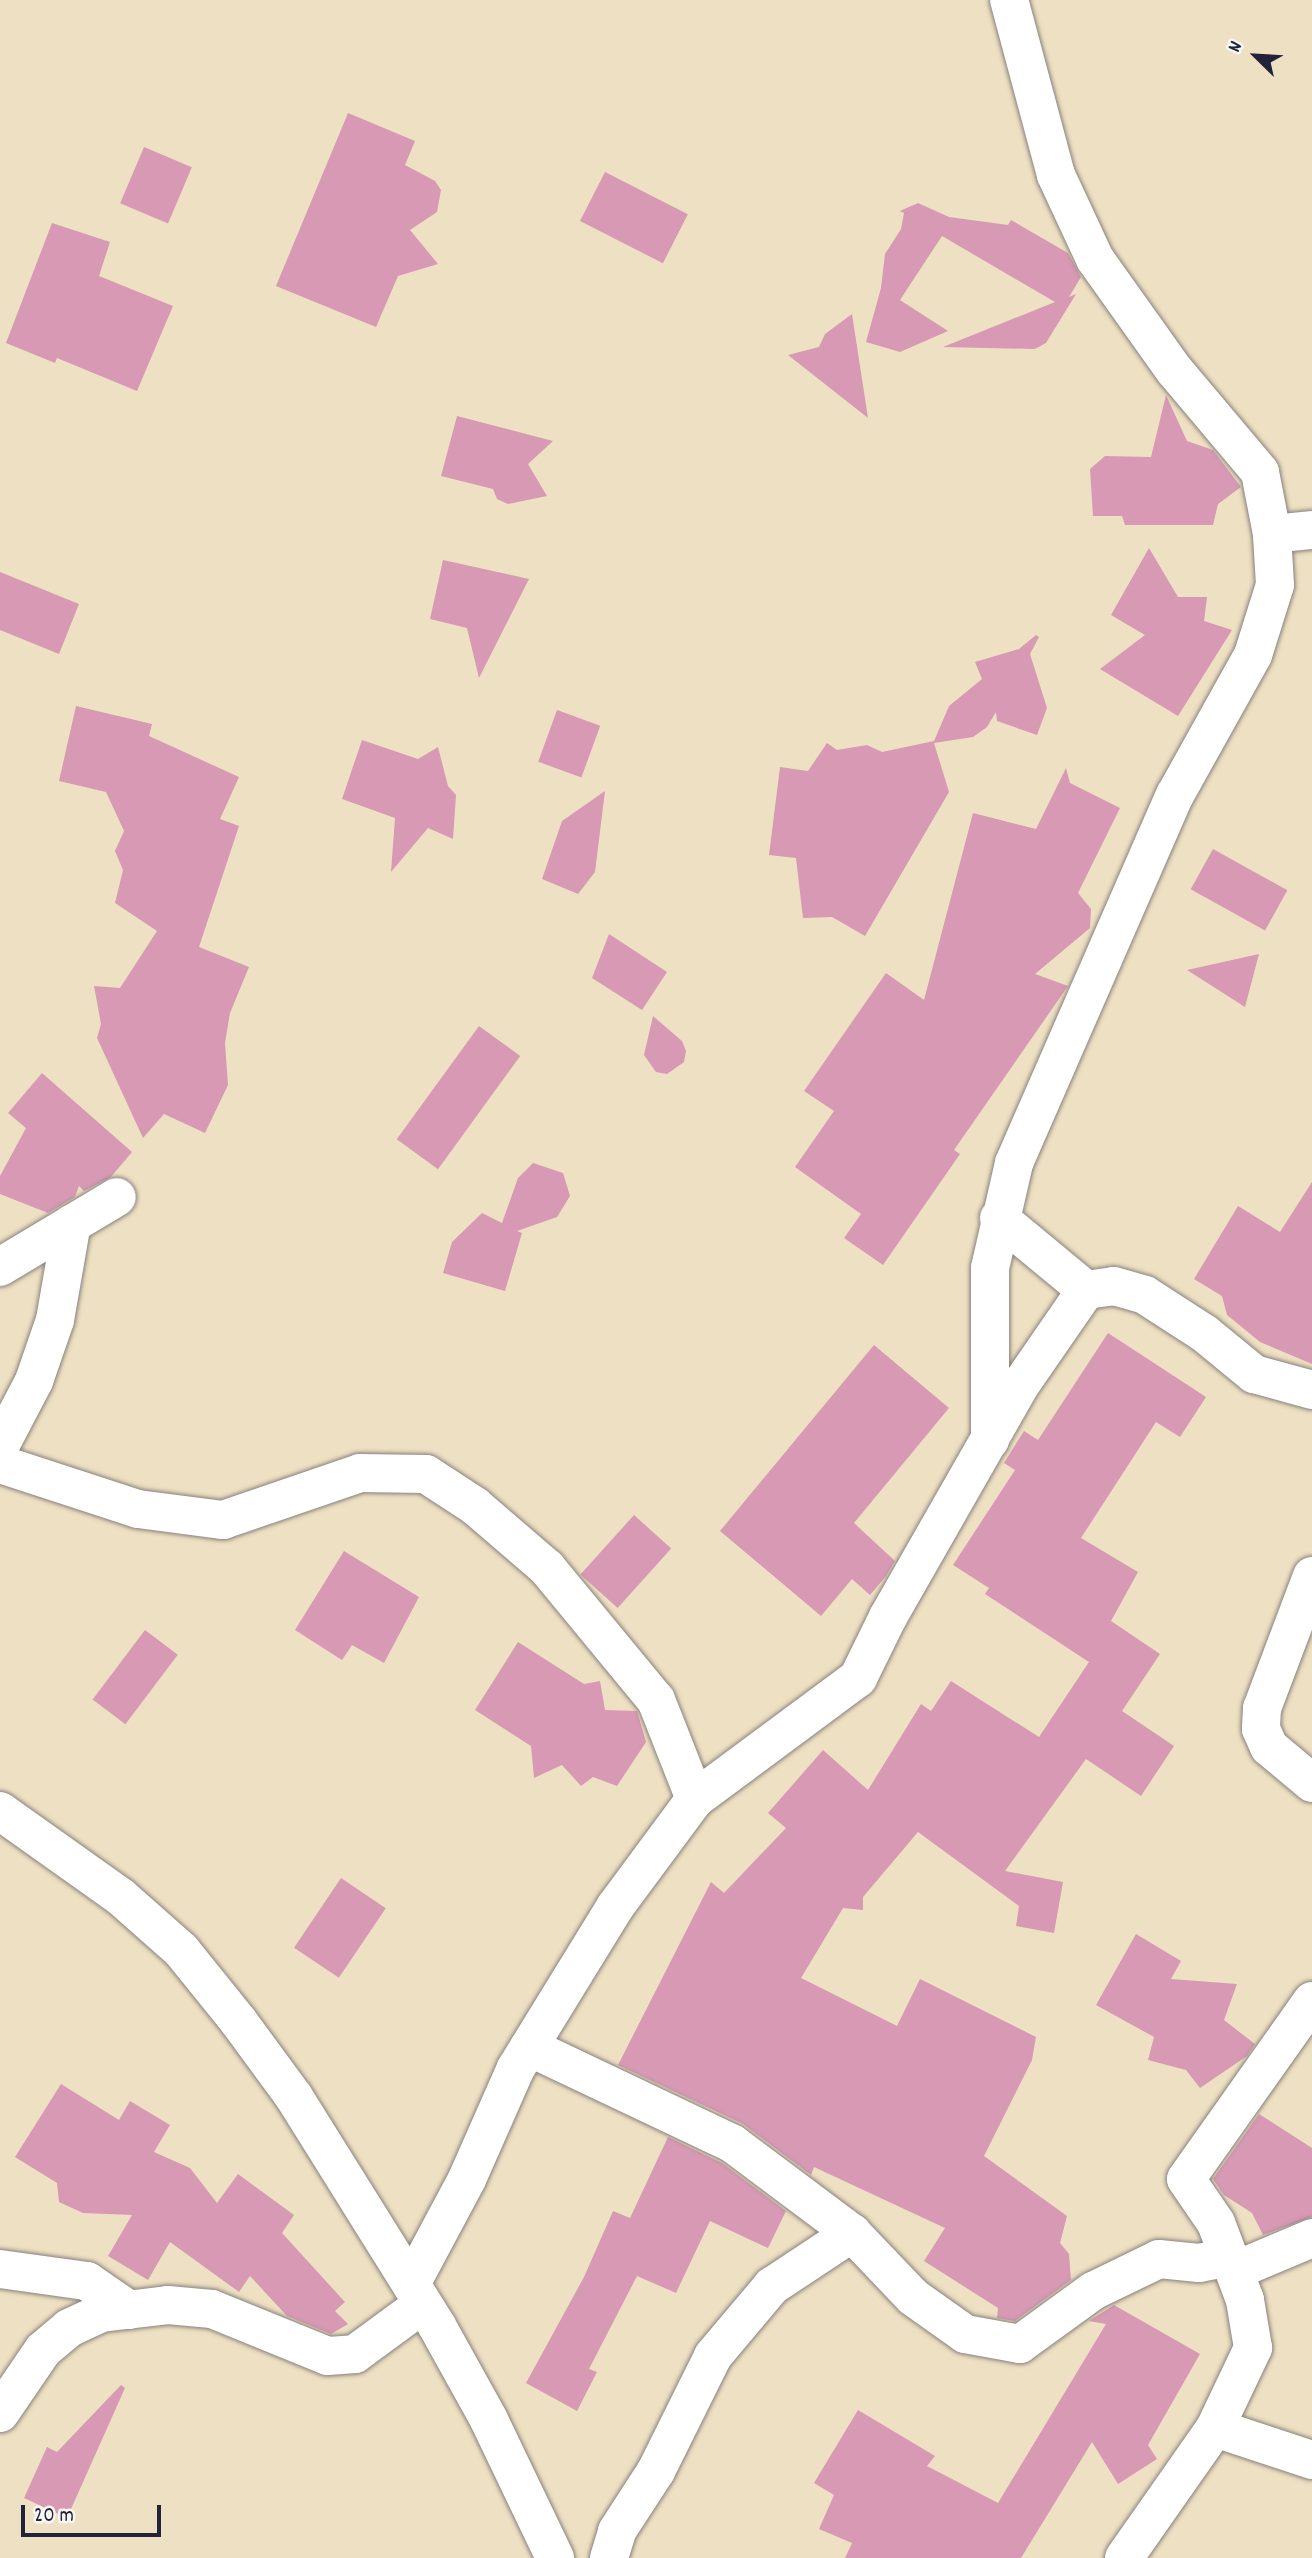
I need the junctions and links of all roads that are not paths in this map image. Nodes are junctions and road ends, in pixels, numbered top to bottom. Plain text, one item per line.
1 (1009, 0) edge
2 (1312, 530) edge
3 (1272, 534) junction
4 (117, 1197) dead end
5 (999, 1218) junction
6 (72, 1223) junction
7 (0, 1267) edge
8 (1086, 1290) junction
9 (1312, 1390) edge
10 (990, 1440) junction
11 (0, 1446) edge
12 (0, 1464) edge
13 (1312, 1576) edge
14 (1312, 1783) edge
15 (695, 1799) junction
16 (5, 1825) edge
17 (1312, 2001) edge
18 (529, 2047) junction
19 (852, 2233) junction
20 (1312, 2238) edge
21 (1232, 2264) junction
22 (0, 2269) edge
23 (417, 2294) junction
24 (129, 2310) junction
25 (0, 2413) edge
26 (1215, 2428) junction
27 (1312, 2460) edge
28 (555, 2558) edge
29 (609, 2558) edge
30 (1124, 2558) edge

1 - 3 street
2 - 3 street
3 - 5 street
4 - 6 street
5 - 8 street
5 - 10 street
6 - 7 street
6 - 11 street
8 - 9 street
8 - 10 street
10 - 15 street
12 - 15 street
13 - 14 street
15 - 18 street
16 - 23 street
17 - 21 street
18 - 19 street
18 - 23 street
19 - 21 street
19 - 29 street
20 - 21 street
21 - 26 street
22 - 24 street
23 - 24 street
23 - 28 street
24 - 25 street
26 - 27 street
26 - 30 street

